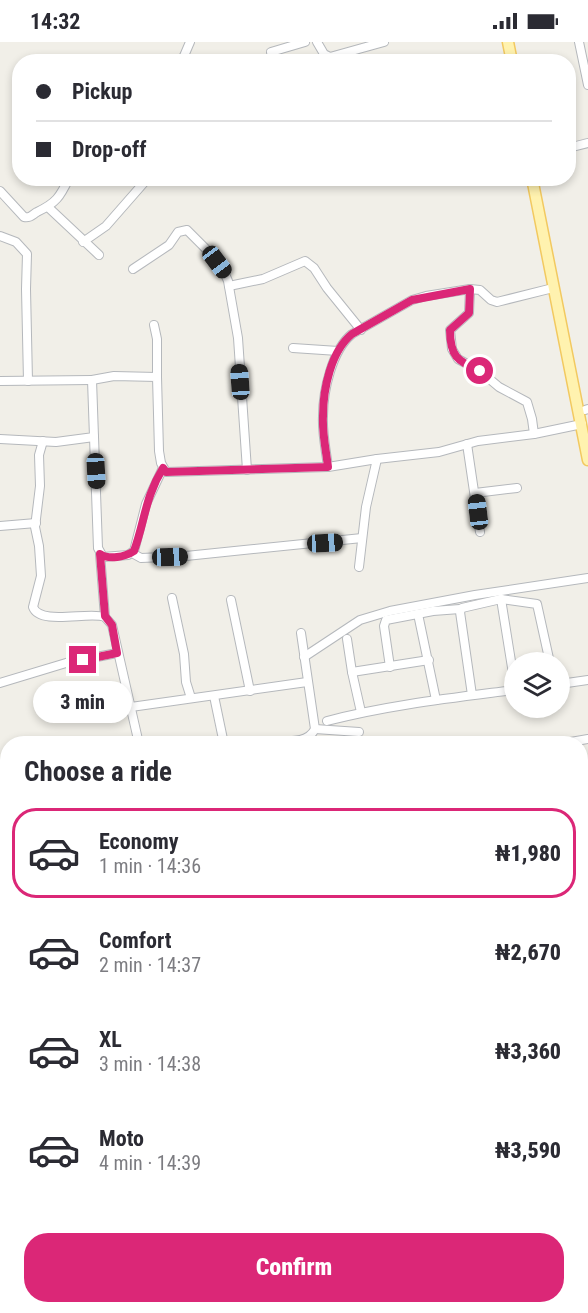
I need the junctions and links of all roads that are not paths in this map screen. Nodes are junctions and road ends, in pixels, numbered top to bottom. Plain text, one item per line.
1 (305, 42) edge
2 (384, 42) edge
3 (579, 42) edge
4 (271, 52) dead end
5 (341, 54) edge
6 (588, 85) edge
7 (66, 186) edge
8 (141, 186) edge
9 (534, 186) edge
10 (539, 186) edge
11 (0, 191) edge
12 (49, 208) junction
13 (0, 236) edge
14 (83, 242) junction
15 (99, 255) dead end
16 (133, 269) dead end
17 (229, 286) junction
18 (554, 288) junction
19 (470, 289) junction
20 (154, 325) dead end
21 (361, 330) junction
22 (293, 348) dead end
23 (338, 351) junction
24 (157, 377) junction
25 (92, 380) junction
26 (0, 381) edge
27 (28, 381) junction
28 (586, 410) edge
29 (585, 425) edge
30 (534, 434) junction
31 (94, 437) junction
32 (0, 439) edge
33 (43, 441) junction
34 (467, 444) junction
35 (377, 459) junction
36 (588, 459) edge
37 (328, 467) junction
38 (163, 468) junction
39 (247, 470) junction
40 (518, 488) dead end
41 (475, 492) junction
42 (36, 523) junction
43 (0, 526) edge
44 (480, 532) dead end
45 (362, 538) junction
46 (132, 553) junction
47 (100, 554) junction
48 (359, 567) dead end
49 (588, 578) edge
50 (172, 598) dead end
51 (501, 599) junction
52 (231, 600) dead end
53 (460, 609) junction
54 (418, 614) junction
55 (105, 616) junction
56 (300, 633) dead end
57 (347, 639) dead end
58 (510, 652) edge
59 (548, 652) edge
60 (117, 653) junction
61 (304, 657) junction
62 (429, 660) junction
63 (390, 667) junction
64 (352, 672) junction
65 (588, 680) edge
66 (307, 682) junction
67 (0, 683) edge
68 (570, 683) edge
69 (250, 691) junction
70 (504, 691) edge
71 (472, 695) junction
72 (214, 696) junction
73 (191, 698) junction
74 (436, 700) junction
75 (131, 707) junction
76 (361, 712) junction
77 (327, 721) dead end
78 (315, 729) junction
79 (359, 732) dead end
80 (137, 736) edge
81 (222, 736) edge
82 (311, 736) edge

1 - 4 street
2 - 5 street
3 - 6 street
7 - 12 street
8 - 14 street
9 - 18 main road
10 - 28 main road
11 - 12 street
12 - 14 street
13 - 27 street
14 - 15 street
16 - 17 street
17 - 21 street
17 - 39 street
18 - 19 street
18 - 29 main road
19 - 21 street
19 - 30 street
20 - 24 street
21 - 23 street
22 - 23 street
23 - 37 street
24 - 25 street
24 - 38 street
25 - 27 street
25 - 31 street
26 - 27 street
28 - 29 main road
29 - 30 street
29 - 36 main road
30 - 34 street
31 - 33 street
31 - 47 street
32 - 33 street
33 - 42 street
34 - 35 street
34 - 41 street
35 - 37 street
35 - 45 street
37 - 39 street
38 - 39 street
38 - 46 street
40 - 41 street
41 - 44 street
42 - 43 street
42 - 55 street
45 - 46 street
45 - 48 street
46 - 47 street
47 - 55 street
49 - 61 street
50 - 73 street
51 - 53 street
51 - 58 street
51 - 59 street
52 - 69 street
53 - 54 street
53 - 71 street
54 - 62 street
54 - 63 street
55 - 60 street
56 - 61 street
57 - 64 street
60 - 67 street
60 - 75 street
61 - 66 street
62 - 63 street
62 - 74 street
63 - 64 street
64 - 76 street
65 - 68 street
66 - 69 street
66 - 78 street
69 - 72 street
70 - 71 street
71 - 74 street
72 - 73 street
72 - 81 street
73 - 75 street
74 - 76 street
75 - 80 street
76 - 77 street
78 - 79 street
78 - 82 street

